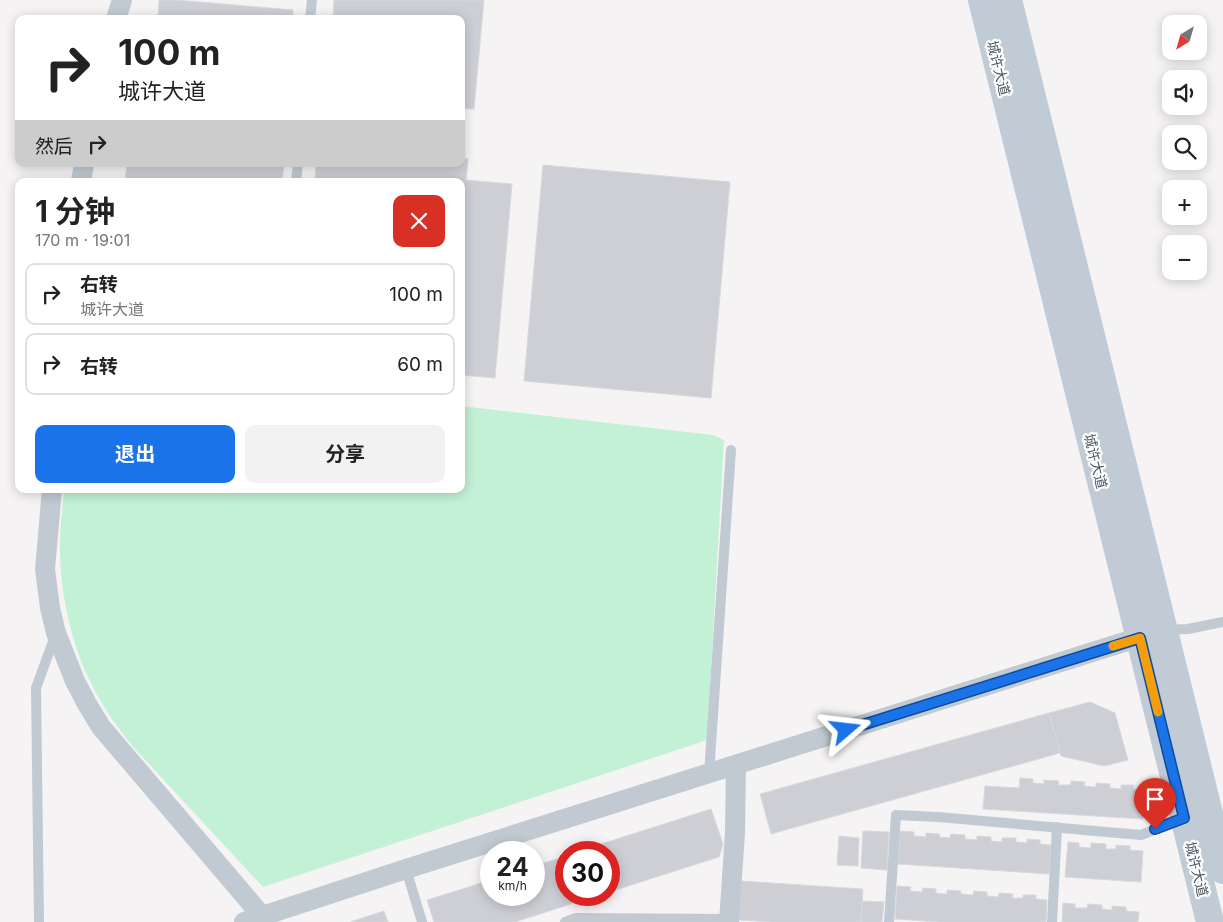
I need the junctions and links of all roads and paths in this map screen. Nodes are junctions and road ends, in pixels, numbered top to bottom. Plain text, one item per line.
1 (122, 0) edge
2 (312, 0) edge
3 (982, 0) edge
4 (1008, 0) edge
5 (117, 15) edge
6 (310, 15) edge
7 (730, 450) dead end
8 (52, 493) edge
9 (1223, 622) edge
10 (56, 633) junction
11 (1152, 634) junction
12 (736, 765) junction
13 (709, 774) junction
14 (1184, 818) junction
15 (1217, 821) edge
16 (1057, 827) junction
17 (406, 869) junction
18 (1223, 870) edge
19 (256, 920) edge
20 (729, 921) edge
21 (40, 922) edge
22 (422, 922) edge
23 (565, 922) edge
24 (889, 922) edge
25 (1052, 922) edge
26 (1210, 922) edge

1 - 5 street
2 - 6 lane
3 - 11 main road, 城许大道
4 - 11 main road, 城许大道
7 - 13 lane
8 - 10 street
9 - 11 lane
10 - 19 street
10 - 21 lane
11 - 12 street
11 - 14 main road, 城许大道
11 - 15 main road, 城许大道
12 - 13 street
12 - 20 street
13 - 17 street
14 - 16 lane
14 - 26 main road, 城许大道
15 - 18 main road, 城许大道
16 - 24 lane
16 - 25 lane
17 - 19 street
17 - 22 lane
20 - 23 lane

